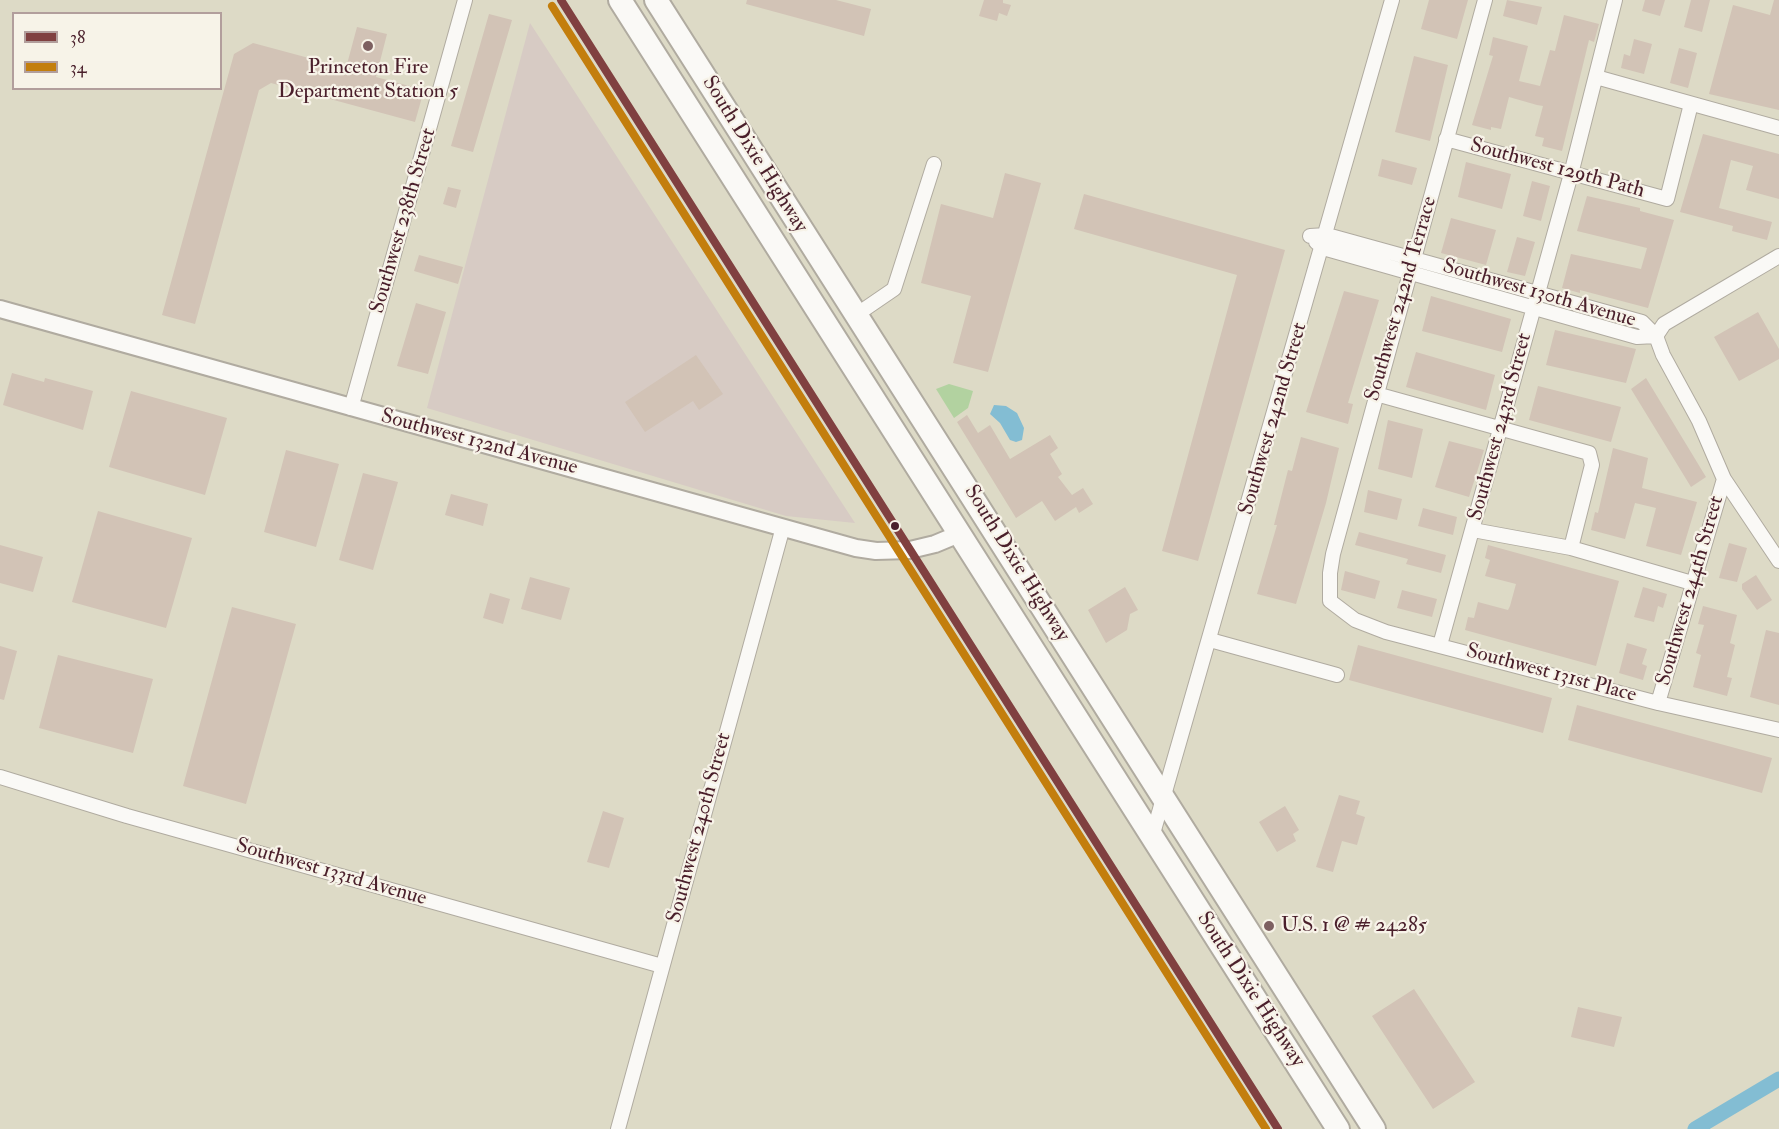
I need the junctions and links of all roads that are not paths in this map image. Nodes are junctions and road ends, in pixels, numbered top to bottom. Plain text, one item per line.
1 (465, 0) edge
2 (620, 0) edge
3 (656, 0) edge
4 (1392, 0) edge
5 (1485, 0) edge
6 (1615, 0) edge
7 (1596, 77) junction
8 (1691, 104) junction
9 (1779, 128) edge
10 (1446, 139) junction
11 (934, 164) dead end
12 (1571, 174) junction
13 (1325, 241) junction
14 (1779, 256) edge
15 (1414, 258) junction
16 (1410, 273) junction
17 (1538, 294) junction
18 (1534, 308) junction
19 (0, 309) edge
20 (856, 315) junction
21 (1656, 336) junction
22 (1376, 394) junction
23 (351, 408) junction
24 (1501, 429) junction
25 (1724, 479) junction
26 (783, 527) junction
27 (1473, 530) junction
28 (958, 534) junction
29 (1571, 548) junction
30 (1779, 561) edge
31 (1692, 583) junction
32 (1330, 600) joint
33 (1210, 640) junction
34 (1440, 645) junction
35 (1337, 675) dead end
36 (1089, 679) junction
37 (1658, 703) junction
38 (1779, 730) edge
39 (0, 777) edge
40 (1164, 799) junction
41 (1152, 837) junction
42 (1208, 924) junction
43 (662, 966) junction
44 (1361, 1108) junction
45 (618, 1129) edge
46 (1338, 1129) edge
47 (1374, 1129) edge

1 - 23 street, Southwest 238th Street
2 - 28 highway, South Dixie Highway
3 - 20 highway, South Dixie Highway
4 - 13 street, Southwest 242nd Street
5 - 10 street, Southwest 242nd Terrace
6 - 7 street, Southwest 243rd Street
7 - 8 street
7 - 12 street, Southwest 243rd Street
8 - 9 street
8 - 12 street, Southwest 129th Path
10 - 12 street, Southwest 129th Path
10 - 15 street, Southwest 242nd Terrace
11 - 20 street
12 - 17 street, Southwest 243rd Street
13 - 15 street, Southwest 130th Avenue
13 - 16 street, Southwest 130th Avenue
13 - 33 street, Southwest 242nd Street
14 - 21 street
15 - 16 street, Southwest 242nd Terrace
15 - 17 street, Southwest 130th Avenue
16 - 18 street, Southwest 130th Avenue
16 - 22 street, Southwest 242nd Terrace
17 - 18 street, Southwest 243rd Street
17 - 21 street, Southwest 130th Avenue
18 - 21 street, Southwest 130th Avenue
18 - 24 street, Southwest 243rd Street
19 - 23 street, Southwest 132nd Avenue
20 - 28 highway
20 - 36 highway, South Dixie Highway
21 - 25 street
22 - 24 street
22 - 32 street, Southwest 242nd Terrace
23 - 26 street, Southwest 132nd Avenue
24 - 27 street, Southwest 243rd Street
24 - 29 street
25 - 30 street
25 - 31 street, Southwest 244th Street
26 - 28 street, Southwest 132nd Avenue
26 - 43 street, Southwest 240th Street
27 - 29 street
27 - 34 street, Southwest 243rd Street
28 - 36 highway
28 - 41 highway, South Dixie Highway
29 - 31 street
31 - 37 street, Southwest 244th Street
32 - 34 street, Southwest 131st Place
33 - 35 street
33 - 40 street, Southwest 242nd Street
34 - 37 street, Southwest 131st Place
36 - 40 highway, South Dixie Highway
37 - 38 street, Southwest 131st Place
39 - 43 street, Southwest 133rd Avenue
40 - 41 street, Southwest 242nd Street
40 - 44 highway, South Dixie Highway
41 - 42 highway, South Dixie Highway
42 - 44 highway
42 - 46 highway, South Dixie Highway
43 - 45 street, Southwest 240th Street
44 - 47 highway, South Dixie Highway

